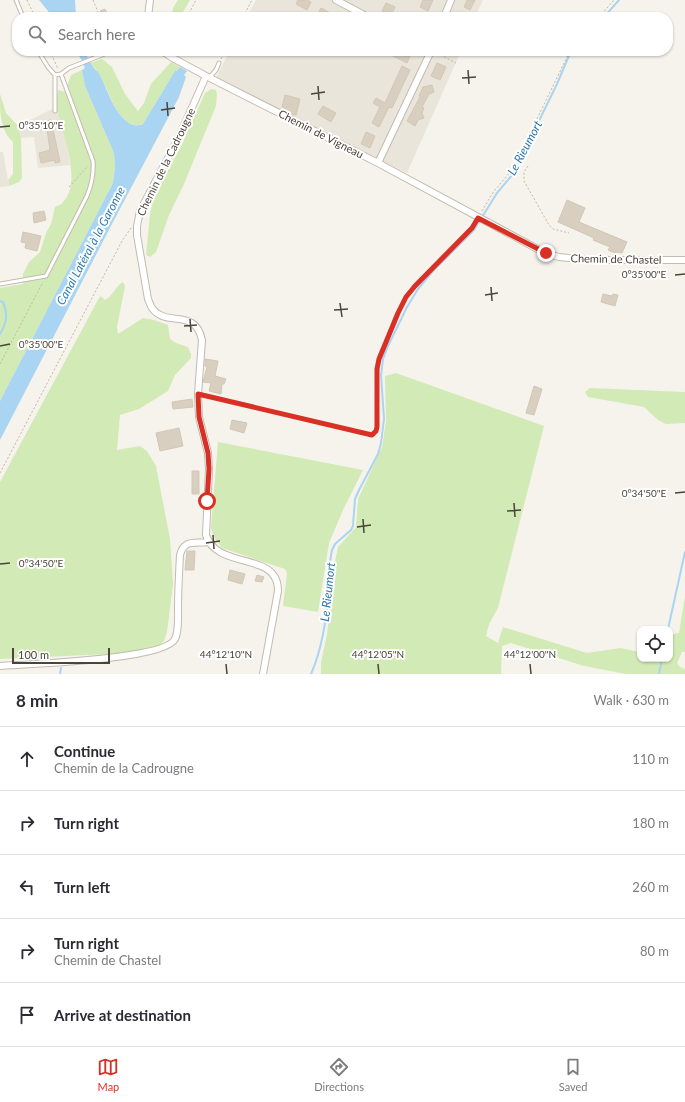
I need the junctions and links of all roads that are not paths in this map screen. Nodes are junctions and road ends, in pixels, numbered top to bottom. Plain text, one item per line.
1 (16, 0) edge
2 (150, 0) edge
3 (336, 0) edge
4 (451, 0) edge
5 (21, 12) edge
6 (149, 12) edge
7 (359, 12) edge
8 (446, 12) edge
9 (41, 56) edge
10 (97, 56) edge
11 (171, 56) edge
12 (430, 56) edge
13 (219, 63) road end
14 (60, 74) junction
15 (55, 75) junction
16 (208, 77) junction
17 (55, 111) dead end
18 (378, 163) junction
19 (481, 219) joint
20 (685, 260) edge
21 (0, 284) edge
22 (208, 542) junction
23 (0, 666) edge
24 (263, 674) edge

1 - 5 lane
2 - 6 street
3 - 7 street
4 - 8 street
9 - 15 lane
10 - 14 lane
11 - 16 street, Chemin de Vigneau
12 - 18 street
13 - 16 lane
14 - 15 lane
14 - 21 lane
15 - 17 lane
16 - 18 street, Chemin de Vigneau
16 - 22 street, Chemin de la Cadrougne
18 - 19 street, Chemin de Vigneau
19 - 20 street, Chemin de Chastel
22 - 23 street
22 - 24 street

